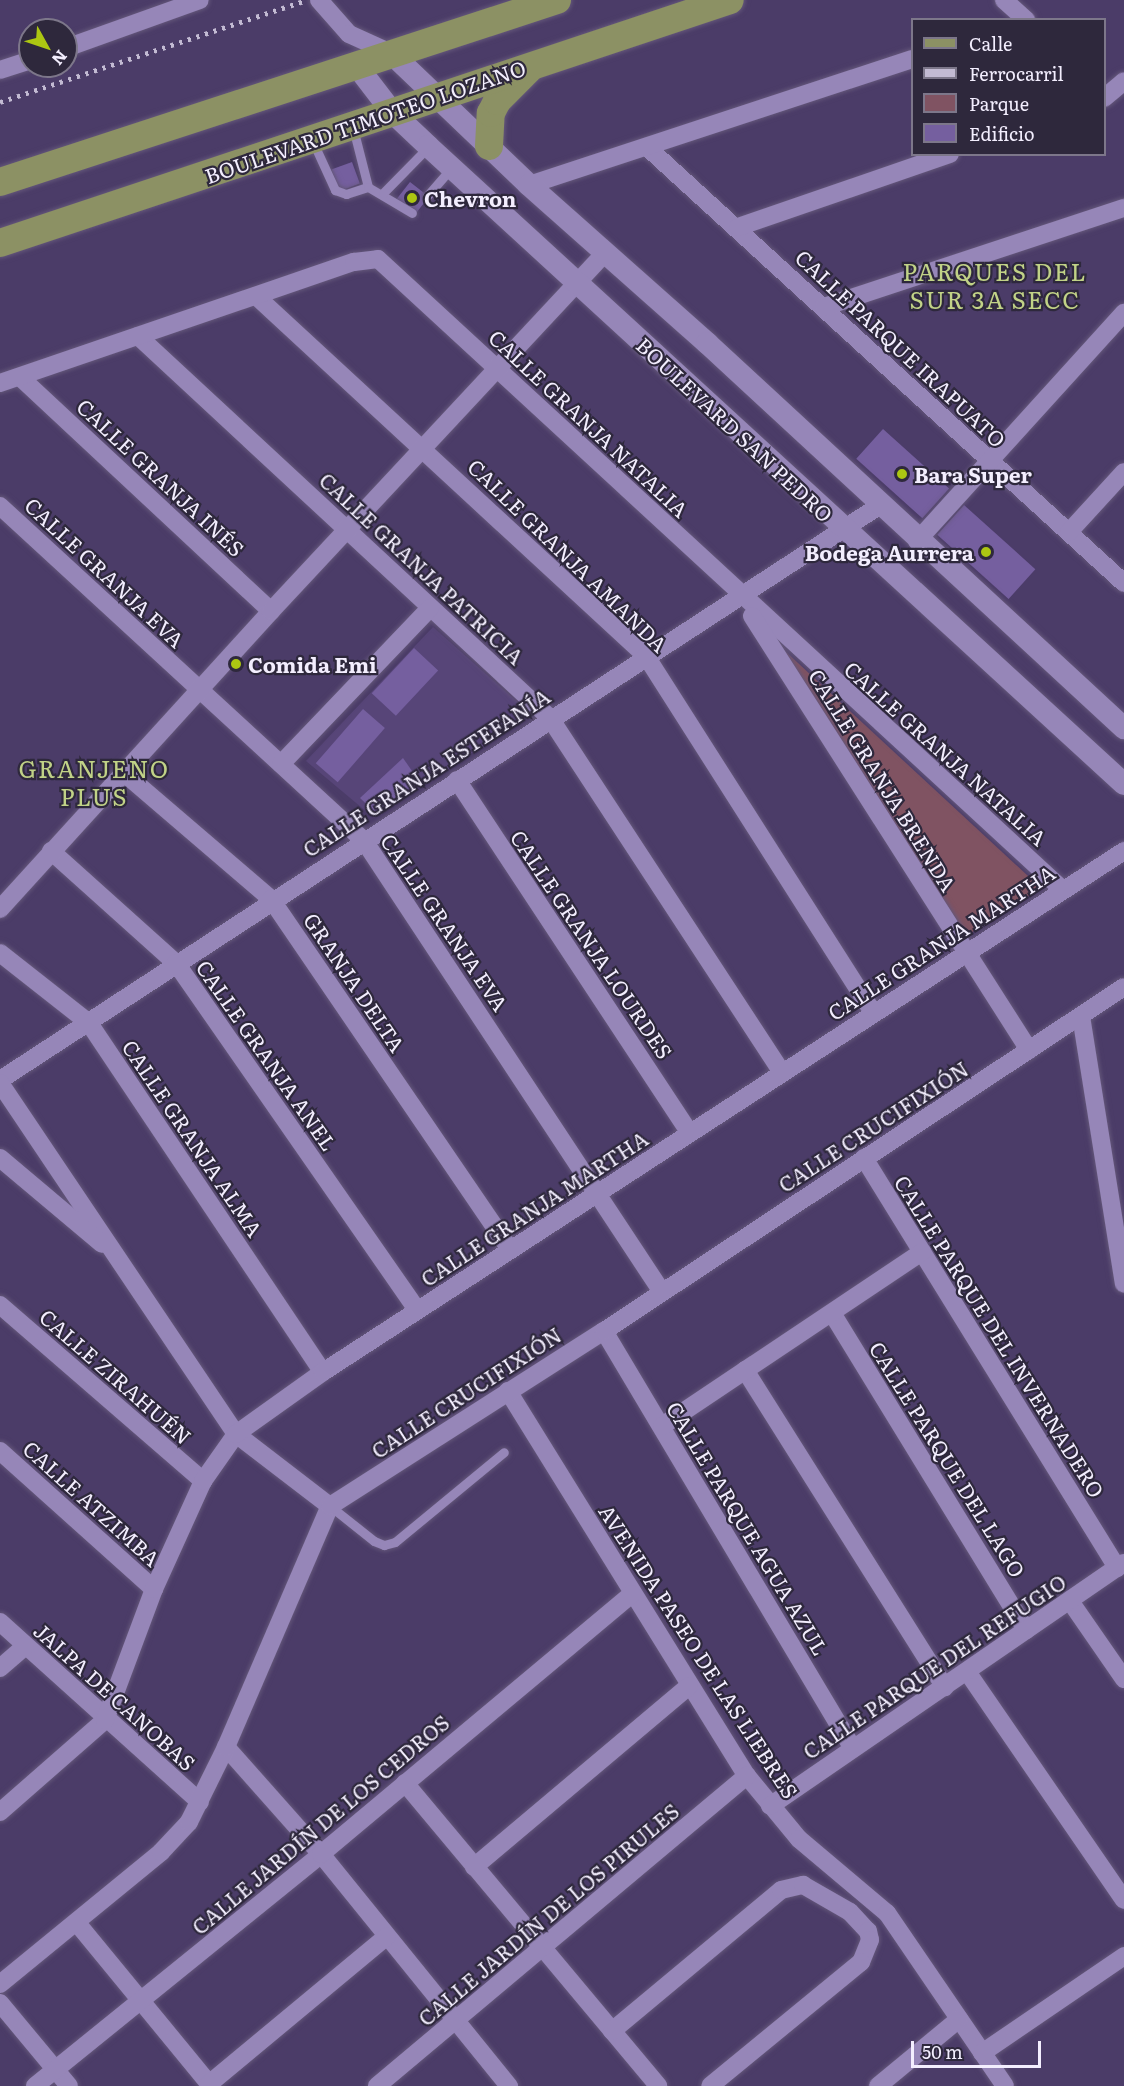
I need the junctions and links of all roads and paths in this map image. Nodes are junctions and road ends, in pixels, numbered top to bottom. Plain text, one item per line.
1 (200, 0) edge
2 (319, 0) edge
3 (557, 0) edge
4 (729, 0) edge
5 (1004, 0) edge
6 (1024, 18) edge
7 (349, 34) junction
8 (78, 44) edge
9 (392, 53) junction
10 (911, 58) edge
11 (536, 63) junction
12 (18, 64) edge
13 (356, 66) junction
14 (0, 69) edge
15 (435, 97) junction
16 (392, 112) junction
17 (352, 126) junction
18 (312, 140) junction
19 (428, 146) junction
20 (489, 146) junction
21 (647, 147) junction
22 (944, 156) edge
23 (452, 168) junction
24 (0, 182) edge
25 (529, 185) junction
26 (368, 187) junction
27 (383, 192) junction
28 (427, 196) dead end
29 (1124, 208) edge
30 (412, 213) dead end
31 (738, 227) junction
32 (0, 243) edge
33 (605, 253) junction
34 (577, 281) junction
35 (256, 296) junction
36 (824, 307) junction
37 (1124, 314) edge
38 (138, 336) junction
39 (498, 367) junction
40 (20, 377) junction
41 (0, 383) edge
42 (423, 447) junction
43 (989, 459) junction
44 (1124, 472) edge
45 (0, 506) edge
46 (879, 506) junction
47 (348, 527) junction
48 (843, 530) junction
49 (1069, 532) junction
50 (917, 541) junction
51 (1124, 583) edge
52 (739, 595) junction
53 (430, 608) junction
54 (271, 611) junction
55 (646, 656) junction
56 (199, 689) junction
57 (550, 718) junction
58 (1124, 729) edge
59 (281, 764) junction
60 (124, 773) junction
61 (457, 780) junction
62 (1124, 784) edge
63 (365, 842) junction
64 (51, 851) junction
65 (1124, 851) edge
66 (1063, 890) junction
67 (271, 899) junction
68 (0, 909) edge
69 (0, 953) edge
70 (967, 953) junction
71 (176, 963) junction
72 (1124, 987) edge
73 (873, 1013) junction
74 (1081, 1016) junction
75 (89, 1023) junction
76 (1029, 1050) junction
77 (781, 1071) junction
78 (0, 1081) edge
79 (690, 1133) junction
80 (0, 1158) edge
81 (864, 1158) junction
82 (600, 1193) junction
83 (1119, 1226) edge
84 (510, 1250) junction
85 (922, 1252) junction
86 (120, 1258) junction
87 (1124, 1284) edge
88 (662, 1292) junction
89 (0, 1305) edge
90 (417, 1310) junction
91 (832, 1313) junction
92 (604, 1331) junction
93 (745, 1370) junction
94 (323, 1372) junction
95 (508, 1391) junction
96 (662, 1426) junction
97 (236, 1434) junction
98 (0, 1451) edge
99 (504, 1452) dead end
100 (203, 1481) junction
101 (330, 1506) junction
102 (1120, 1565) edge
103 (154, 1589) junction
104 (632, 1594) junction
105 (1070, 1601) junction
106 (0, 1622) edge
107 (1026, 1630) junction
108 (26, 1646) junction
109 (0, 1668) edge
110 (968, 1673) junction
111 (1124, 1679) edge
112 (689, 1686) junction
113 (945, 1688) junction
114 (105, 1720) junction
115 (226, 1747) junction
116 (853, 1748) junction
117 (747, 1776) junction
118 (405, 1783) junction
119 (200, 1802) junction
120 (770, 1806) junction
121 (0, 1812) edge
122 (321, 1854) junction
123 (474, 1867) junction
124 (1124, 1900) edge
125 (77, 1923) junction
126 (387, 1936) junction
127 (542, 1947) junction
128 (1124, 1956) edge
129 (0, 1984) edge
130 (139, 2001) junction
131 (0, 2003) edge
132 (959, 2019) junction
133 (456, 2020) junction
134 (612, 2031) junction
135 (982, 2054) junction
136 (56, 2069) junction
137 (210, 2085) edge
138 (35, 2086) edge
139 (69, 2086) edge
140 (377, 2086) edge
141 (508, 2086) edge
142 (658, 2086) edge
143 (710, 2086) edge
144 (879, 2086) edge
145 (1005, 2086) edge

1 - 8 street
2 - 7 street
3 - 9 main road
4 - 11 main road, BOULEVARD TIMOTEO LOZANO
5 - 6 street
7 - 9 street
7 - 13 street
9 - 13 main road
9 - 15 street, BOULEVARD SAN PEDRO
10 - 21 street
11 - 15 main road, BOULEVARD TIMOTEO LOZANO
11 - 20 main road
12 - 14 street
13 - 16 street, BOULEVARD SAN PEDRO
13 - 24 main road
15 - 16 main road, BOULEVARD TIMOTEO LOZANO
15 - 20 street, BOULEVARD SAN PEDRO
16 - 17 main road, BOULEVARD TIMOTEO LOZANO
16 - 19 street, BOULEVARD SAN PEDRO
17 - 18 main road, BOULEVARD TIMOTEO LOZANO
17 - 26 lane
18 - 26 lane
18 - 32 main road, BOULEVARD TIMOTEO LOZANO
19 - 23 street, BOULEVARD SAN PEDRO
19 - 27 lane
20 - 25 street, BOULEVARD SAN PEDRO
21 - 25 street
21 - 31 street, CALLE PARQUE IRAPUATO
22 - 31 street
23 - 28 lane
23 - 34 street, BOULEVARD SAN PEDRO
25 - 33 street, BOULEVARD SAN PEDRO
26 - 27 lane
27 - 30 lane
29 - 36 street
31 - 36 street, CALLE PARQUE IRAPUATO
33 - 34 street
33 - 46 street, BOULEVARD SAN PEDRO
34 - 39 street
34 - 48 street, BOULEVARD SAN PEDRO
35 - 38 street, CALLE GRANJA NATALIA
35 - 39 street, CALLE GRANJA NATALIA
35 - 42 street, CALLE GRANJA AMANDA
36 - 43 street, CALLE PARQUE IRAPUATO
37 - 43 street
38 - 40 street, CALLE GRANJA NATALIA
38 - 47 street, CALLE GRANJA PATRICIA
39 - 42 street
39 - 52 street, CALLE GRANJA NATALIA
40 - 41 street, CALLE GRANJA NATALIA
40 - 54 street, CALLE GRANJA INÉS
42 - 47 street
42 - 55 street, CALLE GRANJA AMANDA
43 - 49 street, CALLE PARQUE IRAPUATO
43 - 50 street
44 - 49 street
45 - 56 street, CALLE GRANJA EVA
46 - 48 street, CALLE GRANJA ESTEFANÍA
46 - 50 street, BOULEVARD SAN PEDRO
47 - 53 street, CALLE GRANJA PATRICIA
47 - 54 street
48 - 52 street, CALLE GRANJA ESTEFANÍA
48 - 62 street, BOULEVARD SAN PEDRO
49 - 51 street, CALLE PARQUE IRAPUATO
50 - 58 street, BOULEVARD SAN PEDRO
52 - 55 street, CALLE GRANJA ESTEFANÍA
52 - 66 street, CALLE GRANJA NATALIA
52 - 70 street, CALLE GRANJA BRENDA
53 - 57 street, CALLE GRANJA PATRICIA
53 - 59 street
54 - 56 street
55 - 57 street, CALLE GRANJA ESTEFANÍA
55 - 73 street, CALLE GRANJA AMANDA
56 - 59 street, CALLE GRANJA EVA
56 - 60 street
57 - 61 street, CALLE GRANJA ESTEFANÍA
57 - 77 street, CALLE GRANJA PATRICIA
59 - 63 street, CALLE GRANJA EVA
60 - 64 street
60 - 67 street, GRANJA DELTA
61 - 63 street, CALLE GRANJA ESTEFANÍA
61 - 79 street, CALLE GRANJA LOURDES
63 - 67 street, CALLE GRANJA ESTEFANÍA
63 - 82 street, CALLE GRANJA EVA
64 - 68 street
64 - 71 street, CALLE GRANJA ANEL
65 - 66 street, CALLE GRANJA MARTHA
66 - 70 street, CALLE GRANJA MARTHA
67 - 71 street, CALLE GRANJA ESTEFANÍA
67 - 84 street, GRANJA DELTA
69 - 75 street, CALLE GRANJA ALMA
70 - 73 street, CALLE GRANJA MARTHA
70 - 76 street, CALLE GRANJA BRENDA
71 - 75 street, CALLE GRANJA ESTEFANÍA
71 - 90 street, CALLE GRANJA ANEL
72 - 74 street, CALLE CRUCIFIXIÓN
73 - 77 street, CALLE GRANJA MARTHA
74 - 76 street, CALLE CRUCIFIXIÓN
74 - 83 street
75 - 78 street, CALLE GRANJA ESTEFANÍA
75 - 94 street, CALLE GRANJA ALMA
76 - 81 street, CALLE CRUCIFIXIÓN
77 - 79 street, CALLE GRANJA MARTHA
78 - 86 street
79 - 82 street, CALLE GRANJA MARTHA
80 - 86 street
81 - 85 street, CALLE PARQUE DEL INVERNADERO
81 - 88 street, CALLE CRUCIFIXIÓN
82 - 84 street, CALLE GRANJA MARTHA
82 - 88 street, CALLE GRANJA EVA
83 - 87 street
84 - 90 street, CALLE GRANJA MARTHA
85 - 91 street
85 - 102 street, CALLE PARQUE DEL INVERNADERO
86 - 97 street
88 - 92 street, CALLE CRUCIFIXIÓN
89 - 100 street, CALLE ZIRAHUÉN
90 - 94 street, CALLE GRANJA MARTHA
91 - 93 street
91 - 107 street, CALLE PARQUE DEL LAGO
92 - 95 street, CALLE CRUCIFIXIÓN
92 - 96 street, CALLE PARQUE AGUA AZUL
93 - 96 street
93 - 113 street
94 - 97 street, CALLE GRANJA MARTHA
95 - 101 street, CALLE CRUCIFIXIÓN
95 - 104 street, AVENIDA PASEO DE LAS LIEBRES
96 - 116 street, CALLE PARQUE AGUA AZUL
97 - 100 street, CALLE GRANJA MARTHA
97 - 101 street
98 - 103 street, CALLE ATZIMBA
99 - 101 lane
100 - 103 street, CALLE GRANJA MARTHA
101 - 115 street
102 - 105 street, CALLE PARQUE DEL REFUGIO
103 - 114 street, CALLE GRANJA MARTHA
104 - 112 street, AVENIDA PASEO DE LAS LIEBRES
104 - 118 street, CALLE JARDÍN DE LOS CEDROS
105 - 107 street, CALLE PARQUE DEL REFUGIO
105 - 111 street
106 - 108 street, JALPA DE CANOBAS
107 - 110 street, CALLE PARQUE DEL REFUGIO
108 - 109 street
108 - 114 street, JALPA DE CANOBAS
110 - 113 street, CALLE PARQUE DEL REFUGIO
110 - 124 street
112 - 117 street, AVENIDA PASEO DE LAS LIEBRES
112 - 123 street
113 - 116 street, CALLE PARQUE DEL REFUGIO
114 - 119 street, JALPA DE CANOBAS
114 - 121 street
115 - 119 street
115 - 122 street
116 - 120 street, CALLE PARQUE DEL REFUGIO
117 - 120 street, AVENIDA PASEO DE LAS LIEBRES
117 - 127 street, CALLE JARDÍN DE LOS PIRULES
118 - 122 street, CALLE JARDÍN DE LOS CEDROS
118 - 123 street
119 - 125 street
120 - 132 street, AVENIDA PASEO DE LAS LIEBRES
122 - 126 street
122 - 130 street, CALLE JARDÍN DE LOS CEDROS
123 - 127 street
125 - 129 street
125 - 130 street
126 - 133 street
126 - 137 street
127 - 133 street, CALLE JARDÍN DE LOS PIRULES
127 - 134 street
128 - 135 street
130 - 136 street, CALLE JARDÍN DE LOS CEDROS
130 - 137 street
131 - 136 street
132 - 135 street, AVENIDA PASEO DE LAS LIEBRES
132 - 144 street
133 - 140 street, CALLE JARDÍN DE LOS PIRULES
133 - 141 street
134 - 142 street
134 - 143 street
135 - 145 street, AVENIDA PASEO DE LAS LIEBRES
136 - 138 street, CALLE JARDÍN DE LOS CEDROS
136 - 139 street

